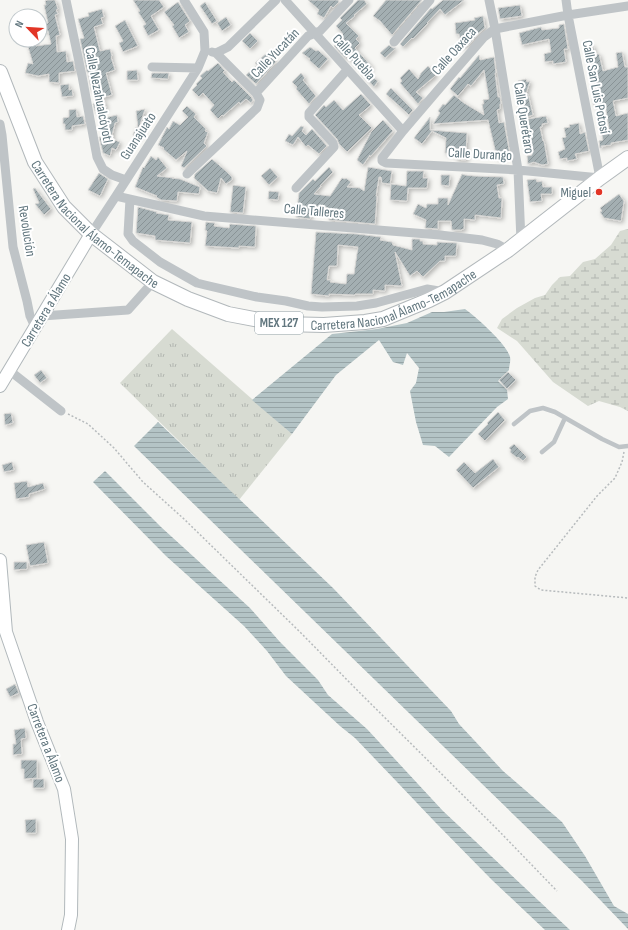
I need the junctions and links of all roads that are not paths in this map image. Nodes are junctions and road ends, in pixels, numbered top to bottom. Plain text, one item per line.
1 (66, 0) edge
2 (184, 0) edge
3 (276, 0) edge
4 (285, 0) edge
5 (349, 0) edge
6 (430, 0) edge
7 (489, 0) edge
8 (566, 0) edge
9 (628, 6) edge
10 (568, 15) junction
11 (495, 29) junction
12 (314, 34) junction
13 (394, 42) dead end
14 (204, 51) junction
15 (216, 53) junction
16 (152, 67) dead end
17 (198, 68) junction
18 (347, 70) junction
19 (0, 72) edge
20 (258, 96) junction
21 (0, 124) edge
22 (402, 132) junction
23 (1, 135) edge
24 (628, 158) edge
25 (382, 161) joint
26 (518, 170) junction
27 (187, 174) dead end
28 (600, 178) junction
29 (126, 180) junction
30 (296, 188) dead end
31 (116, 196) junction
32 (130, 199) junction
33 (91, 234) junction
34 (521, 241) junction
35 (508, 250) junction
36 (153, 282) junction
37 (445, 292) junction
38 (322, 307) junction
39 (42, 316) junction
40 (324, 324) junction
41 (35, 328) junction
42 (10, 371) junction
43 (0, 386) edge
44 (61, 411) road end
45 (565, 418) junction
46 (514, 424) dead end
47 (626, 446) edge
48 (542, 452) dead end
49 (0, 560) edge
50 (68, 930) edge

1 - 29 street, Calle Nezahualcóyotl
2 - 14 street
3 - 15 street
4 - 12 street, Calle Puebla
5 - 12 street, Calle Yucatán
6 - 13 street
7 - 11 street, Calle Querétaro
8 - 10 street, Calle San Luis Potosí
9 - 10 street, Calle Oaxaca
10 - 11 street, Calle Oaxaca
10 - 28 street, Calle San Luis Potosí
11 - 22 street, Calle Oaxaca
11 - 26 street, Calle Querétaro
12 - 18 street, Calle Puebla
12 - 20 street, Calle Yucatán
14 - 15 street
14 - 17 street, Guanajuato
15 - 20 street
16 - 17 street
17 - 29 street, Guanajuato
18 - 22 street, Calle Puebla
18 - 30 street
19 - 33 main road, Carretera Nacional Álamo-Temapache / MEX 127
20 - 27 street, Calle Yucatán
21 - 23 street, Revolución
22 - 25 street, Calle Oaxaca
23 - 41 street, Revolución
24 - 28 main road, Carretera Nacional Álamo-Temapache / MEX 127
25 - 26 street, Calle Durango
26 - 28 street, Calle Durango
26 - 34 street, Calle Querétaro
28 - 34 main road, Carretera Nacional Álamo-Temapache / MEX 127
29 - 31 street, Guanajuato
31 - 32 street, Calle Talleres
31 - 33 street, Guanajuato
32 - 35 street, Calle Talleres
32 - 38 street
33 - 36 main road, Carretera Nacional Álamo-Temapache / MEX 127
33 - 39 main road, Carretera a Álamo
34 - 35 main road, Carretera Nacional Álamo-Temapache / MEX 127
35 - 37 main road, Carretera Nacional Álamo-Temapache / MEX 127
36 - 39 street
36 - 40 main road, Carretera Nacional Álamo-Temapache / MEX 127
37 - 38 street
37 - 40 main road, Carretera Nacional Álamo-Temapache / MEX 127
38 - 40 street
39 - 41 main road, Carretera a Álamo
41 - 42 main road, Carretera a Álamo
42 - 43 main road, Carretera a Álamo
42 - 44 street
45 - 46 lane
45 - 47 lane
45 - 48 lane
49 - 50 main road, Carretera a Álamo

